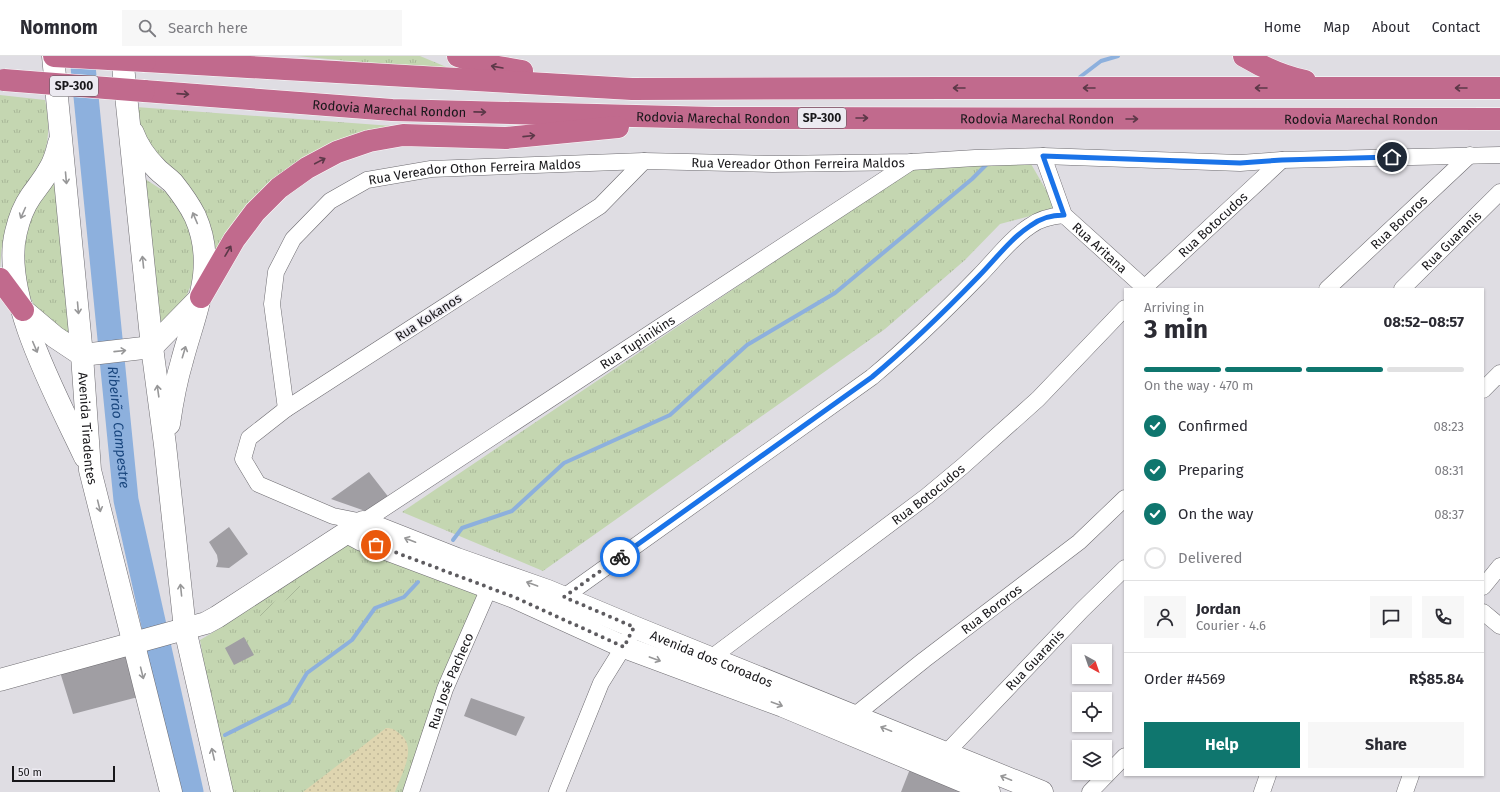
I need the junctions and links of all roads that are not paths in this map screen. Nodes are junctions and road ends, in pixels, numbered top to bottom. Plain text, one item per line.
1 (54, 56) edge
2 (122, 56) edge
3 (458, 56) edge
4 (1244, 56) edge
5 (2, 80) edge
6 (1500, 88) edge
7 (632, 89) junction
8 (1384, 89) junction
9 (715, 118) junction
10 (128, 119) junction
11 (1500, 119) edge
12 (61, 127) junction
13 (1470, 155) junction
14 (1500, 155) edge
15 (1043, 156) junction
16 (1282, 160) junction
17 (644, 161) junction
18 (911, 162) junction
19 (1500, 192) edge
20 (1064, 215) junction
21 (0, 279) edge
22 (1144, 288) edge
23 (1328, 288) edge
24 (1403, 288) edge
25 (201, 297) junction
26 (1124, 309) edge
27 (23, 310) junction
28 (150, 347) junction
29 (87, 354) junction
30 (1500, 374) edge
31 (1484, 389) edge
32 (286, 409) junction
33 (165, 445) junction
34 (90, 470) junction
35 (258, 484) joint
36 (1124, 499) edge
37 (355, 527) junction
38 (1124, 569) edge
39 (492, 580) junction
40 (564, 597) junction
41 (1484, 613) edge
42 (1500, 626) edge
43 (634, 627) junction
44 (183, 629) junction
45 (136, 641) junction
46 (624, 647) junction
47 (711, 658) junction
48 (0, 680) edge
49 (854, 716) junction
50 (1124, 757) edge
51 (941, 761) junction
52 (1268, 776) edge
53 (1411, 776) edge
54 (980, 785) edge
55 (171, 792) edge
56 (222, 792) edge
57 (411, 792) edge
58 (558, 792) edge
59 (1042, 792) edge
60 (1090, 792) edge
61 (1262, 792) edge
62 (1405, 792) edge

1 - 7 highway, Rodovia Marechal Rondon / SP-300, bridge
1 - 12 main road, Avenida Tiradentes
2 - 10 main road
7 -> 3 highway
4 - 8 highway
5 -> 9 highway, Rodovia Marechal Rondon / SP-300, bridge
6 -> 8 highway, Rodovia Marechal Rondon / SP-300
8 -> 7 highway, Rodovia Marechal Rondon / SP-300
9 -> 11 highway, Rodovia Marechal Rondon / SP-300
25 -> 9 highway
25 -> 10 main road
28 -> 10 main road
12 -> 27 main road
12 -> 29 main road, Avenida Tiradentes
13 - 14 street, Rua Vereador Othon Ferreira Maldos
13 - 16 street, Rua Vereador Othon Ferreira Maldos
13 - 23 street, Rua Bororos
15 - 16 street, Rua Vereador Othon Ferreira Maldos
15 - 18 street, Rua Vereador Othon Ferreira Maldos
15 - 20 street, Rua Aritana
16 - 22 street, Rua Botocudos
17 - 18 street, Rua Vereador Othon Ferreira Maldos
17 - 32 street, Rua Kokanos
17 - 32 street, Rua Vereador Othon Ferreira Maldos
18 - 37 street, Rua Tupinikins
19 - 24 street, Rua Guaranis
20 - 22 street, Rua Aritana
20 - 40 street
21 - 27 highway
25 - 28 main road
33 -> 25 main road
26 - 47 street, Rua Botocudos
27 - 29 main road
27 -> 34 main road
29 -> 28 main road
33 -> 28 main road
29 - 34 main road, Avenida Tiradentes
30 - 31 street
32 - 35 street, Rua Kokanos
44 -> 33 main road
34 -> 45 main road, Avenida Tiradentes
35 - 37 street, Avenida dos Coroados
36 - 49 street, Rua Bororos
37 - 39 main road, Avenida dos Coroados
37 - 44 main road
38 - 51 street, Rua Guaranis
40 -> 39 main road, Avenida dos Coroados
39 - 46 main road, Avenida dos Coroados
39 - 57 street, Rua José Pacheco
40 - 43 main road, Avenida dos Coroados
41 - 42 street
43 - 46 street
43 - 47 main road, Avenida dos Coroados
44 - 45 main road
56 -> 44 main road
45 - 48 main road
45 -> 55 main road, Avenida Tiradentes
46 -> 51 main road, Avenida dos Coroados
46 - 58 street
47 - 49 main road, Avenida dos Coroados
51 -> 49 main road, Avenida dos Coroados
50 - 60 street
51 - 54 main road, Avenida dos Coroados
52 - 61 street
53 - 62 street
59 -> 54 main road, Avenida dos Coroados

